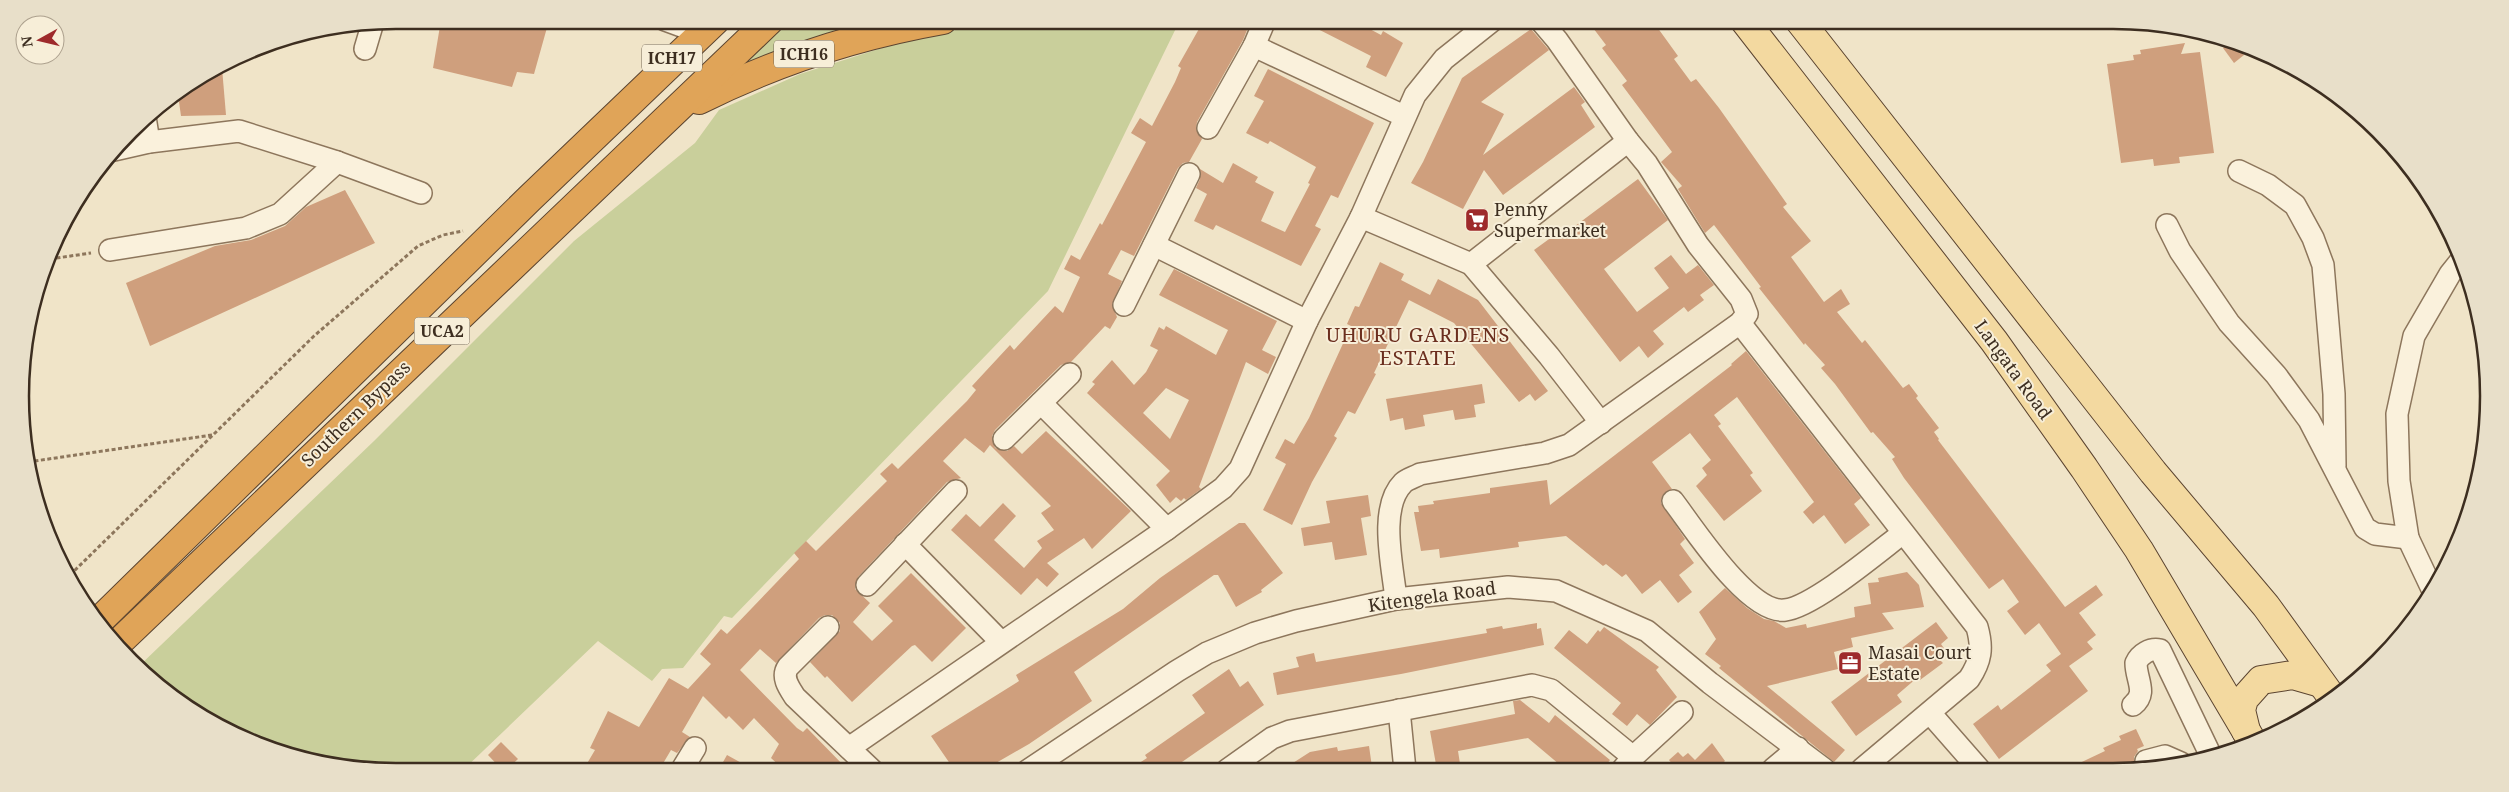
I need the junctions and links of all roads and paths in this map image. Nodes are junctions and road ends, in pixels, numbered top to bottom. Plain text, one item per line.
1 (700, 29) edge
2 (761, 29) edge
3 (894, 29) edge
4 (1261, 29) edge
5 (1482, 29) edge
6 (1548, 29) edge
7 (1751, 29) edge
8 (1806, 29) edge
9 (371, 30) edge
10 (1254, 46) junction
11 (365, 48) dead end
12 (640, 95) joint
13 (674, 113) junction
14 (1404, 116) junction
15 (147, 127) edge
16 (1208, 128) dead end
17 (149, 142) junction
18 (1628, 142) junction
19 (126, 147) edge
20 (337, 162) junction
21 (2239, 171) dead end
22 (1189, 174) dead end
23 (421, 193) dead end
24 (1361, 217) junction
25 (2167, 225) dead end
26 (471, 229) dead end
27 (1154, 245) junction
28 (110, 250) joint
29 (55, 259) edge
30 (1471, 264) junction
31 (2456, 266) edge
32 (1124, 305) dead end
33 (1307, 321) junction
34 (1740, 323) junction
35 (1070, 374) dead end
36 (1041, 403) junction
37 (1600, 423) junction
38 (213, 435) junction
39 (1004, 439) dead end
40 (35, 461) edge
41 (2335, 471) junction
42 (956, 490) dead end
43 (1673, 501) dead end
44 (1167, 529) junction
45 (1903, 533) junction
46 (2408, 538) junction
47 (905, 544) junction
48 (74, 571) edge
49 (2429, 583) edge
50 (866, 584) dead end
51 (1396, 599) junction
52 (103, 617) edge
53 (828, 627) dead end
54 (122, 640) edge
55 (1001, 642) junction
56 (2326, 690) edge
57 (2133, 705) dead end
58 (1399, 710) junction
59 (1682, 712) dead end
60 (1930, 713) junction
61 (2249, 737) edge
62 (2249, 737) edge
63 (695, 748) dead end
64 (849, 748) junction
65 (1798, 748) junction
66 (2208, 751) edge
67 (2171, 758) edge
68 (2146, 761) dead end
69 (686, 763) edge
70 (865, 763) edge
71 (1039, 763) edge
72 (1237, 763) edge
73 (1404, 763) edge
74 (1628, 763) edge
75 (1781, 763) edge
76 (1817, 763) edge
77 (1869, 763) edge
78 (1974, 763) edge

1 - 12 highway, ICH17
2 - 13 highway, Southern Bypass / UCA2
3 - 13 highway, ICH16
4 - 10 street
5 - 14 street
6 - 18 street
7 - 61 main road, Langata Road
8 - 56 main road
9 - 11 street
10 - 14 street
10 - 16 street
12 - 52 highway, Southern Bypass / UCA2
13 - 54 highway, Southern Bypass / UCA2
14 - 24 street
15 - 17 street
17 - 19 street
17 - 20 street
18 - 30 street
18 - 34 street
20 - 23 street
20 - 28 street
21 - 41 street
22 - 27 street
24 - 30 street
24 - 33 street
25 - 41 street
26 - 38 path
27 - 32 street
27 - 33 street
28 - 29 path
30 - 37 street
31 - 46 street
33 - 44 street
34 - 37 street
34 - 45 street
35 - 36 street
36 - 39 street
36 - 44 street
37 - 51 street
38 - 40 path
38 - 48 path
41 - 46 street
42 - 47 street
43 - 45 street
44 - 55 street
45 - 60 street
46 - 49 street
47 - 50 street
47 - 55 street
51 - 65 street, Kitengela Road
51 - 71 street, Kitengela Road
53 - 64 street
55 - 64 street
56 - 62 main road
57 - 66 street
58 - 72 street
58 - 73 street
58 - 74 street
59 - 74 street
60 - 77 street
60 - 78 street
63 - 69 street
64 - 70 street
65 - 75 street
65 - 76 street, Kitengela Road
67 - 68 street

